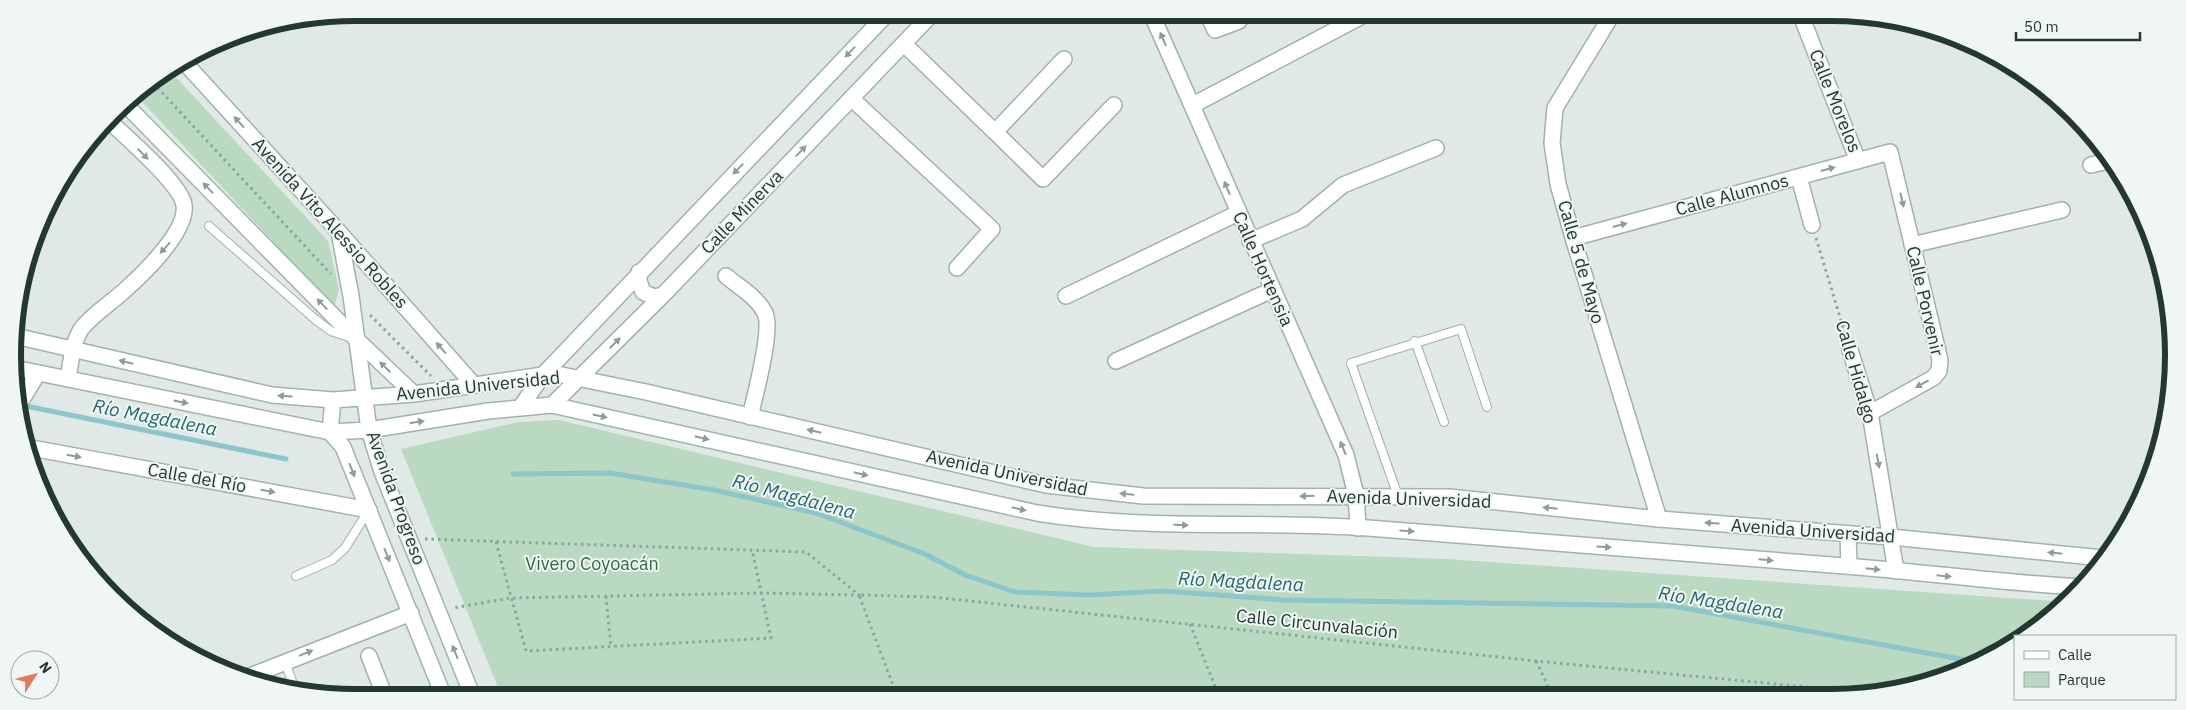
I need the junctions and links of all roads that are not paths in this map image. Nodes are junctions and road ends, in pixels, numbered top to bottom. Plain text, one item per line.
1 (879, 21) edge
2 (925, 21) edge
3 (1155, 21) edge
4 (1211, 21) edge
5 (1239, 21) edge
6 (1353, 21) edge
7 (1608, 21) edge
8 (1803, 21) edge
9 (904, 44) junction
10 (1064, 58) dead end
11 (188, 66) edge
12 (852, 98) junction
13 (1114, 105) dead end
14 (1193, 105) junction
15 (130, 109) edge
16 (113, 125) edge
17 (995, 132) junction
18 (1436, 148) dead end
19 (1890, 152) joint
20 (1858, 161) junction
21 (2103, 162) edge
22 (2091, 165) dead end
23 (1799, 177) junction
24 (2062, 210) dead end
25 (1238, 214) junction
26 (1812, 225) road end
27 (209, 226) dead end
28 (340, 232) junction
29 (1573, 238) junction
30 (1250, 240) junction
31 (1912, 246) junction
32 (957, 268) dead end
33 (639, 272) junction
34 (726, 276) dead end
35 (1272, 290) junction
36 (663, 295) junction
37 (1066, 296) dead end
38 (22, 337) edge
39 (356, 339) junction
40 (1415, 341) junction
41 (74, 349) junction
42 (1850, 350) road end
43 (1116, 361) dead end
44 (22, 370) edge
45 (38, 373) junction
46 (543, 375) junction
47 (581, 378) junction
48 (68, 380) junction
49 (473, 384) junction
50 (414, 394) junction
51 (24, 397) edge
52 (364, 397) junction
53 (333, 400) junction
54 (552, 405) junction
55 (1487, 407) dead end
56 (520, 408) junction
57 (1870, 413) junction
58 (750, 417) junction
59 (1444, 422) dead end
60 (369, 430) junction
61 (330, 432) junction
62 (35, 449) edge
63 (1356, 496) junction
64 (1398, 496) junction
65 (369, 510) junction
66 (1659, 519) junction
67 (1358, 528) junction
68 (1848, 534) junction
69 (1891, 537) junction
70 (2096, 557) edge
71 (1849, 566) junction
72 (1896, 571) junction
73 (296, 576) dead end
74 (2071, 587) edge
75 (411, 613) junction
76 (369, 656) dead end
77 (285, 662) junction
78 (256, 673) edge
79 (293, 682) edge
80 (382, 689) edge
81 (441, 689) edge
82 (470, 689) edge

1 -> 33 street, Calle Minerva
2 - 9 street, Calle Minerva
14 -> 3 street, Calle Hortensia
4 - 5 street
6 - 14 street
7 - 29 street, Calle 5 de Mayo
8 - 20 street, Calle Morelos
9 - 12 street, Calle Minerva
9 - 17 street
10 - 17 street
28 -> 11 street, Avenida Vito Alessio Robles
12 - 32 street
36 -> 12 street, Calle Minerva
13 - 17 street
25 -> 14 street, Calle Hortensia
39 -> 15 street
16 -> 41 street
18 - 30 street
19 - 20 street, Calle Alumnos
19 -> 31 street, Calle Porvenir
23 -> 20 street, Calle Alumnos
21 - 22 street
23 - 26 street
29 -> 23 street, Calle Alumnos
24 - 31 street
25 - 30 street, Calle Hortensia
25 - 37 street
27 - 39 lane
28 - 39 street, Avenida Progreso
49 -> 28 street, Avenida Vito Alessio Robles
29 - 66 street, Calle 5 de Mayo
30 - 35 street, Calle Hortensia
31 -> 57 street, Calle Porvenir
33 - 36 street
33 - 46 street, Calle Minerva
34 - 58 street
35 - 43 street
63 -> 35 street, Calle Hortensia
47 -> 36 street, Calle Minerva
38 - 41 street, Avenida Universidad
50 -> 39 street
39 - 52 street, Avenida Progreso
40 - 55 lane
40 - 59 lane
40 - 64 lane
41 - 48 street
53 -> 41 street, Avenida Universidad
42 - 57 street, Calle Hidalgo
44 - 45 street, Avenida Universidad
45 - 48 street, Avenida Universidad
45 - 51 street
46 - 47 street, Avenida Universidad
46 - 49 street, Avenida Universidad
46 - 56 street, Calle Minerva
47 - 54 street, Calle Minerva
47 - 58 street, Avenida Universidad
48 -> 61 street, Avenida Universidad
49 - 50 street, Avenida Universidad
50 - 52 street, Avenida Universidad
52 - 53 street, Avenida Universidad
52 - 60 street, Avenida Progreso
53 - 61 street
54 - 56 street, Avenida Universidad
54 -> 67 street, Avenida Universidad
60 -> 56 street, Avenida Universidad
57 -> 69 street, Calle Hidalgo
63 -> 58 street, Avenida Universidad
60 - 61 street, Avenida Universidad
82 -> 60 street, Avenida Progreso
61 -> 65 street, Avenida Progreso
62 -> 65 street, Calle del Río
63 - 64 street, Avenida Universidad
63 - 67 street, Calle Hortensia
66 -> 64 street, Avenida Universidad
65 - 73 lane
65 -> 75 street, Avenida Progreso
68 -> 66 street, Avenida Universidad
67 -> 71 street, Avenida Universidad
68 - 69 street, Avenida Universidad
68 - 71 street
70 -> 69 street, Avenida Universidad
69 - 72 street, Calle Hidalgo
71 -> 72 street, Avenida Universidad
72 -> 74 street, Avenida Universidad
77 -> 75 street
75 - 81 street, Avenida Progreso
76 - 80 street
77 - 78 street
77 - 79 lane

